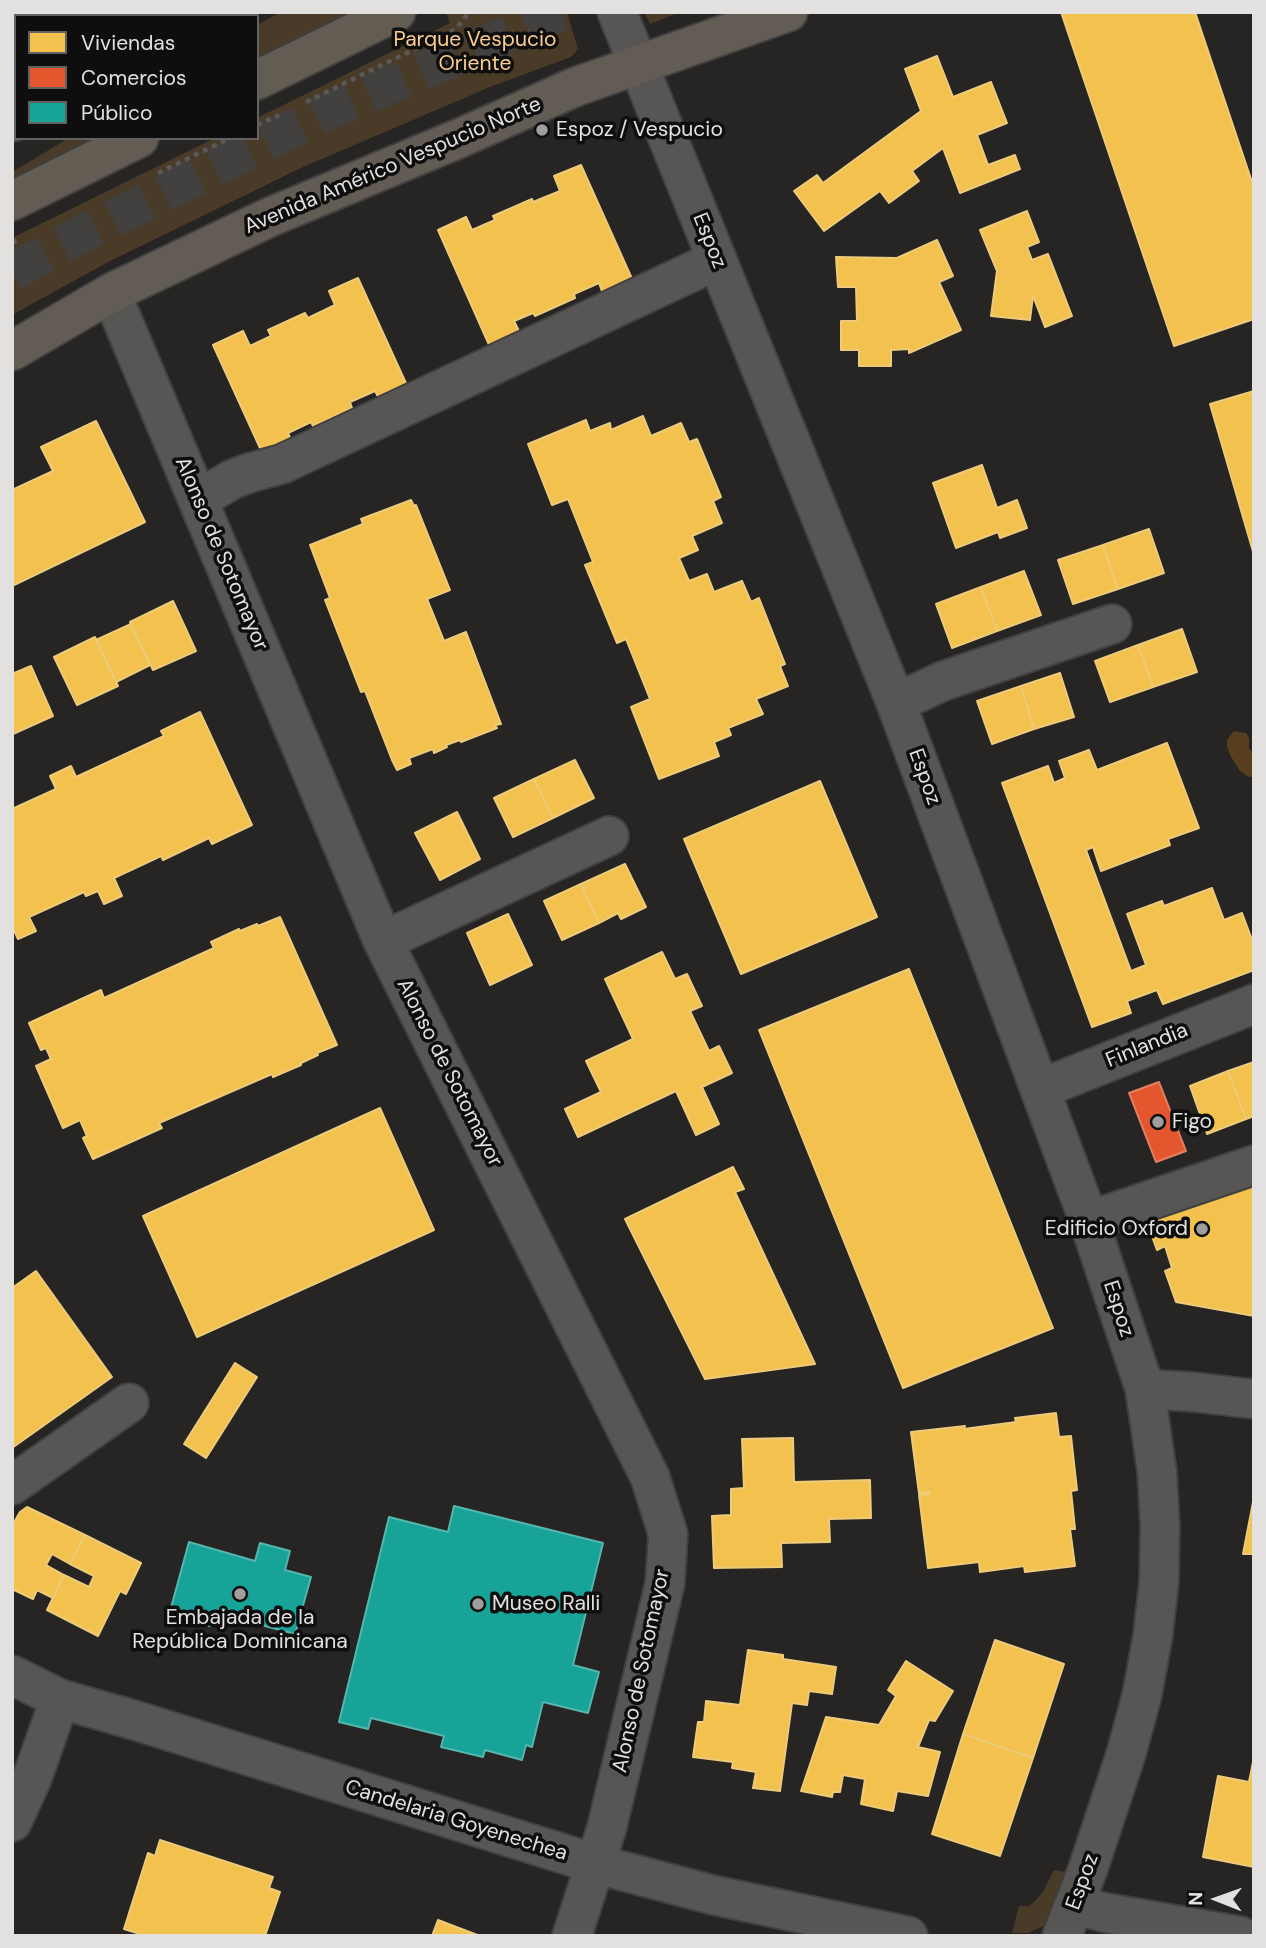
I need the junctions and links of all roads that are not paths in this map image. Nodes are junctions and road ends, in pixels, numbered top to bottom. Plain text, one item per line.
1 (396, 12) edge
2 (617, 12) edge
3 (788, 12) edge
4 (639, 64) junction
5 (259, 79) edge
6 (135, 140) edge
7 (12, 201) edge
8 (717, 260) junction
9 (111, 293) junction
10 (12, 351) edge
11 (198, 499) junction
12 (1112, 624) dead end
13 (896, 703) junction
14 (609, 836) dead end
15 (383, 942) junction
16 (1254, 1004) edge
17 (1040, 1089) junction
18 (1254, 1165) edge
19 (1089, 1221) junction
20 (1145, 1389) junction
21 (1254, 1399) edge
22 (129, 1403) dead end
23 (12, 1485) edge
24 (12, 1675) edge
25 (60, 1699) junction
26 (12, 1822) edge
27 (596, 1864) junction
28 (1068, 1921) edge
29 (572, 1936) edge
30 (908, 1936) edge
31 (1240, 1936) edge

1 - 5 highway
2 - 4 street, Espoz
3 - 4 main road, Avenida Américo Vespucio Norte
4 - 8 street, Espoz
4 - 9 main road, Avenida Américo Vespucio Norte
6 - 7 highway
8 - 11 street
8 - 13 street, Espoz
9 - 10 main road, Avenida Américo Vespucio Norte
9 - 11 street, Alonso de Sotomayor
11 - 15 street, Alonso de Sotomayor
12 - 13 street
13 - 17 street, Espoz
14 - 15 street
15 - 27 street, Alonso de Sotomayor
16 - 17 street, Finlandia
17 - 19 street, Espoz
18 - 19 street
19 - 20 street, Espoz
20 - 21 street
20 - 28 street, Espoz
22 - 23 street
24 - 25 street, Candelaria Goyenechea
25 - 26 street
25 - 27 street, Candelaria Goyenechea
27 - 29 street, Alonso de Sotomayor
27 - 30 street, Candelaria Goyenechea
28 - 31 street

